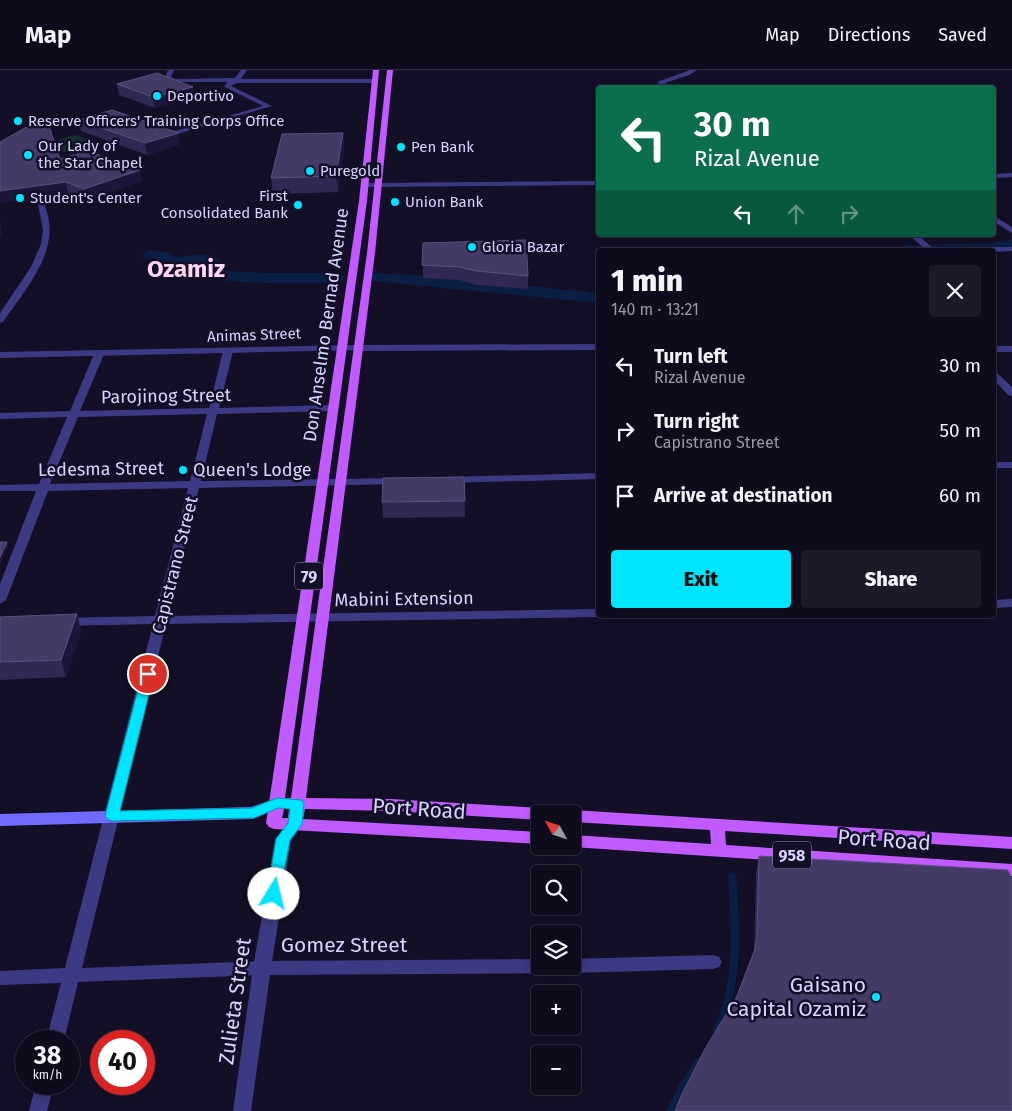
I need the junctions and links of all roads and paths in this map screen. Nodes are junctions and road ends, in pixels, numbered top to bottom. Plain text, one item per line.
1 (171, 70) edge
2 (244, 70) edge
3 (376, 70) edge
4 (390, 70) edge
5 (694, 70) edge
6 (237, 81) junction
7 (374, 82) junction
8 (664, 85) edge
9 (371, 120) junction
10 (385, 120) junction
11 (177, 132) edge
12 (1012, 175) edge
13 (996, 176) edge
14 (596, 183) edge
15 (366, 185) junction
16 (379, 185) junction
17 (41, 206) dead end
18 (996, 220) edge
19 (1010, 230) edge
20 (915, 237) edge
21 (929, 248) edge
22 (1012, 249) edge
23 (996, 250) edge
24 (0, 320) edge
25 (596, 347) edge
26 (342, 348) junction
27 (358, 348) junction
28 (996, 349) edge
29 (1012, 349) edge
30 (228, 351) junction
31 (98, 354) junction
32 (0, 355) edge
33 (996, 377) edge
34 (1012, 393) edge
35 (333, 408) junction
36 (213, 411) junction
37 (74, 415) junction
38 (0, 416) edge
39 (1012, 465) edge
40 (996, 466) edge
41 (596, 476) edge
42 (409, 480) edge
43 (439, 480) edge
44 (322, 482) junction
45 (341, 482) junction
46 (195, 486) junction
47 (0, 488) edge
48 (43, 488) junction
49 (0, 600) edge
50 (1012, 603) edge
51 (996, 604) edge
52 (596, 613) edge
53 (323, 618) junction
54 (303, 619) junction
55 (162, 621) junction
56 (48, 622) edge
57 (277, 803) junction
58 (297, 804) junction
59 (254, 813) junction
60 (531, 813) edge
61 (112, 816) junction
62 (581, 817) edge
63 (0, 820) edge
64 (274, 823) junction
65 (295, 824) junction
66 (717, 825) junction
67 (531, 837) edge
68 (283, 839) junction
69 (581, 842) edge
70 (1012, 843) edge
71 (719, 850) junction
72 (1012, 870) edge
73 (713, 962) dead end
74 (531, 966) edge
75 (581, 966) edge
76 (262, 968) junction
77 (72, 975) junction
78 (0, 978) edge
79 (58, 1030) edge
80 (42, 1095) edge
81 (38, 1111) edge
82 (242, 1111) edge

1 - 6 street
2 - 6 street
3 - 7 main road, Don Anselmo Bernad Avenue / 79
4 - 10 main road, Don Anselmo Bernad Avenue / 79
5 - 8 street
6 - 7 street
6 - 11 street
7 - 9 main road, Don Anselmo Bernad Avenue / 79
9 - 10 main road
9 - 15 main road, Don Anselmo Bernad Avenue / 79
10 - 16 main road, Don Anselmo Bernad Avenue / 79
12 - 13 street
14 - 16 street
15 - 16 street
15 - 26 main road, Don Anselmo Bernad Avenue / 79
16 - 27 main road, Don Anselmo Bernad Avenue / 79
17 - 24 street
18 - 19 street
20 - 21 street
22 - 23 street
25 - 27 street, Animas Street
26 - 27 street, Animas Street
26 - 30 street, Animas Street
26 - 35 main road, Don Anselmo Bernad Avenue / 79
27 - 45 main road, Don Anselmo Bernad Avenue / 79
28 - 29 street
30 - 31 street, Animas Street
30 - 36 street, Capistrano Street
31 - 32 street, Animas Street
31 - 37 street
33 - 34 street
35 - 36 street, Parojinog Street
35 - 44 main road, Don Anselmo Bernad Avenue / 79
36 - 37 street, Parojinog Street
36 - 46 street, Capistrano Street
37 - 38 street, Parojinog Street
37 - 48 street
39 - 40 street
41 - 43 street
42 - 45 street, Ledesma Street
44 - 45 street, Ledesma Street
44 - 46 street, Ledesma Street
44 - 54 main road, Don Anselmo Bernad Avenue / 79
45 - 53 main road, Don Anselmo Bernad Avenue / 79
46 - 48 street, Ledesma Street
46 - 55 street, Capistrano Street
47 - 48 street, Ledesma Street
48 - 49 street
50 - 51 street
52 - 53 street, Mabini Extension
53 - 54 street, Mabini Extension
53 - 58 main road, Don Anselmo Bernad Avenue / 79
54 - 55 street, Mabini Extension
54 - 57 main road, Don Anselmo Bernad Avenue / 79
55 - 56 street, Mabini Extension
55 - 61 street, Capistrano Street
57 - 58 main road, Port Road
57 - 59 main road
57 - 64 main road, Don Anselmo Bernad Avenue / 79
58 - 60 main road, Port Road
58 - 65 main road, Don Anselmo Bernad Avenue / 79
59 - 61 main road
59 - 64 main road
61 - 63 main road
61 - 77 street, Capistrano Street
62 - 66 main road, Port Road / 958
64 - 65 main road, Port Road
64 - 68 street
65 - 67 main road, Port Road
65 - 68 street, Zulieta Street
66 - 70 main road, Port Road / 958
66 - 71 main road
68 - 76 street, Zulieta Street
69 - 71 main road, Port Road / 958
71 - 72 main road, Port Road / 958
73 - 75 street
74 - 76 street, Gomez Street
76 - 77 street, Gomez Street
76 - 82 street, Zulieta Street
77 - 78 street, Gomez Street
77 - 79 street, Capistrano Street
80 - 81 street

